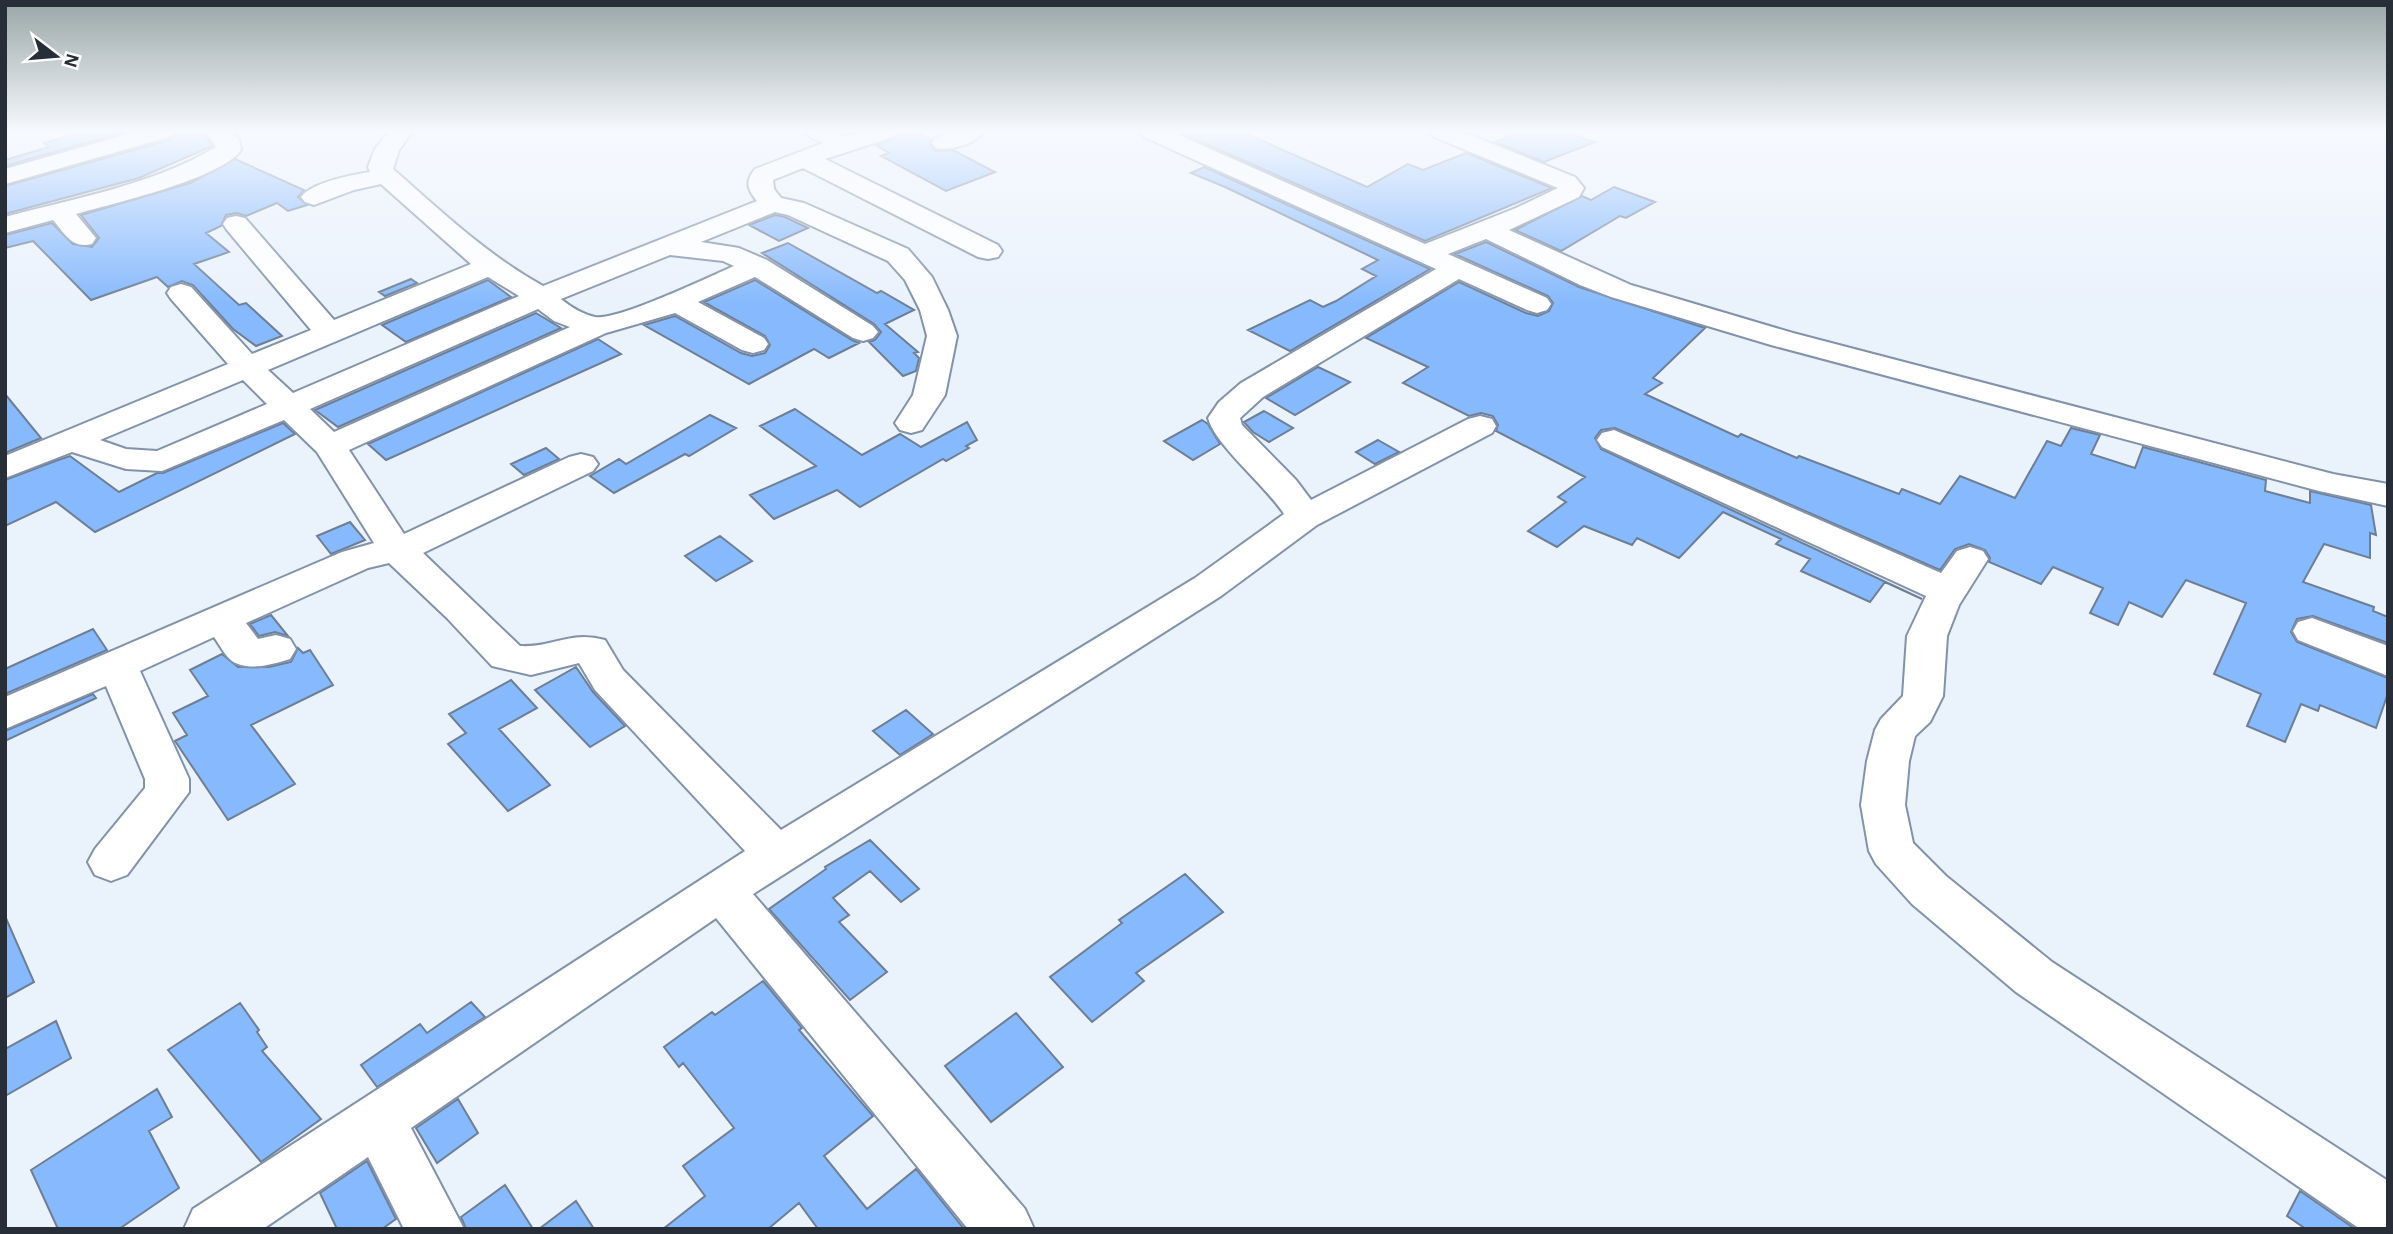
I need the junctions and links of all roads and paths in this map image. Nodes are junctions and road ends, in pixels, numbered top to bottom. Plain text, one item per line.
1 (100, 190) edge
2 (333, 190) edge
3 (402, 190) edge
4 (761, 190) edge
5 (866, 190) edge
6 (1281, 190) edge
7 (1570, 190) edge
8 (314, 197) dead end
9 (773, 204) junction
10 (58, 210) junction
11 (236, 224) dead end
12 (5, 225) edge
13 (1487, 229) junction
14 (83, 238) dead end
15 (670, 247) junction
16 (988, 251) dead end
17 (1442, 261) junction
18 (492, 265) junction
19 (757, 266) junction
20 (181, 293) dead end
21 (541, 297) junction
22 (676, 302) junction
23 (1537, 304) dead end
24 (596, 327) junction
25 (328, 332) junction
26 (863, 332) dead end
27 (753, 344) dead end
28 (246, 366) junction
29 (286, 406) junction
30 (911, 423) dead end
31 (1480, 426) dead end
32 (71, 440) junction
33 (1614, 440) dead end
34 (330, 446) junction
35 (581, 464) dead end
36 (5, 468) edge
37 (2388, 495) edge
38 (1304, 517) junction
39 (395, 548) junction
40 (220, 619) junction
41 (2312, 631) dead end
42 (276, 649) dead end
43 (2388, 662) edge
44 (117, 664) junction
45 (5, 713) edge
46 (777, 855) junction
47 (111, 862) dead end
48 (721, 890) junction
49 (377, 1120) junction
50 (2388, 1214) edge
51 (213, 1229) edge
52 (435, 1229) edge
53 (1005, 1229) edge

1 - 10 street
2 - 8 street
3 - 18 street
4 - 9 street
5 - 16 street
6 - 17 street
7 - 13 street
9 - 15 street
9 - 30 street
10 - 12 street
10 - 14 street
11 - 25 street
13 - 17 street
13 - 37 street
15 - 19 street
15 - 21 street
17 - 23 street
17 - 38 street
18 - 21 street
18 - 25 street
19 - 22 street
19 - 26 street
20 - 28 street
21 - 24 street
21 - 29 street
22 - 24 street
22 - 27 street
24 - 34 street
25 - 28 street
28 - 29 street
28 - 32 street
29 - 32 street
29 - 34 street
31 - 38 street
32 - 36 street
33 - 50 street
34 - 39 street
35 - 39 street
38 - 46 street
39 - 40 street
39 - 46 street
40 - 42 street
40 - 44 street
41 - 43 street
44 - 45 street
44 - 47 street
46 - 48 street
48 - 49 street
48 - 53 street
49 - 51 street
49 - 52 street

